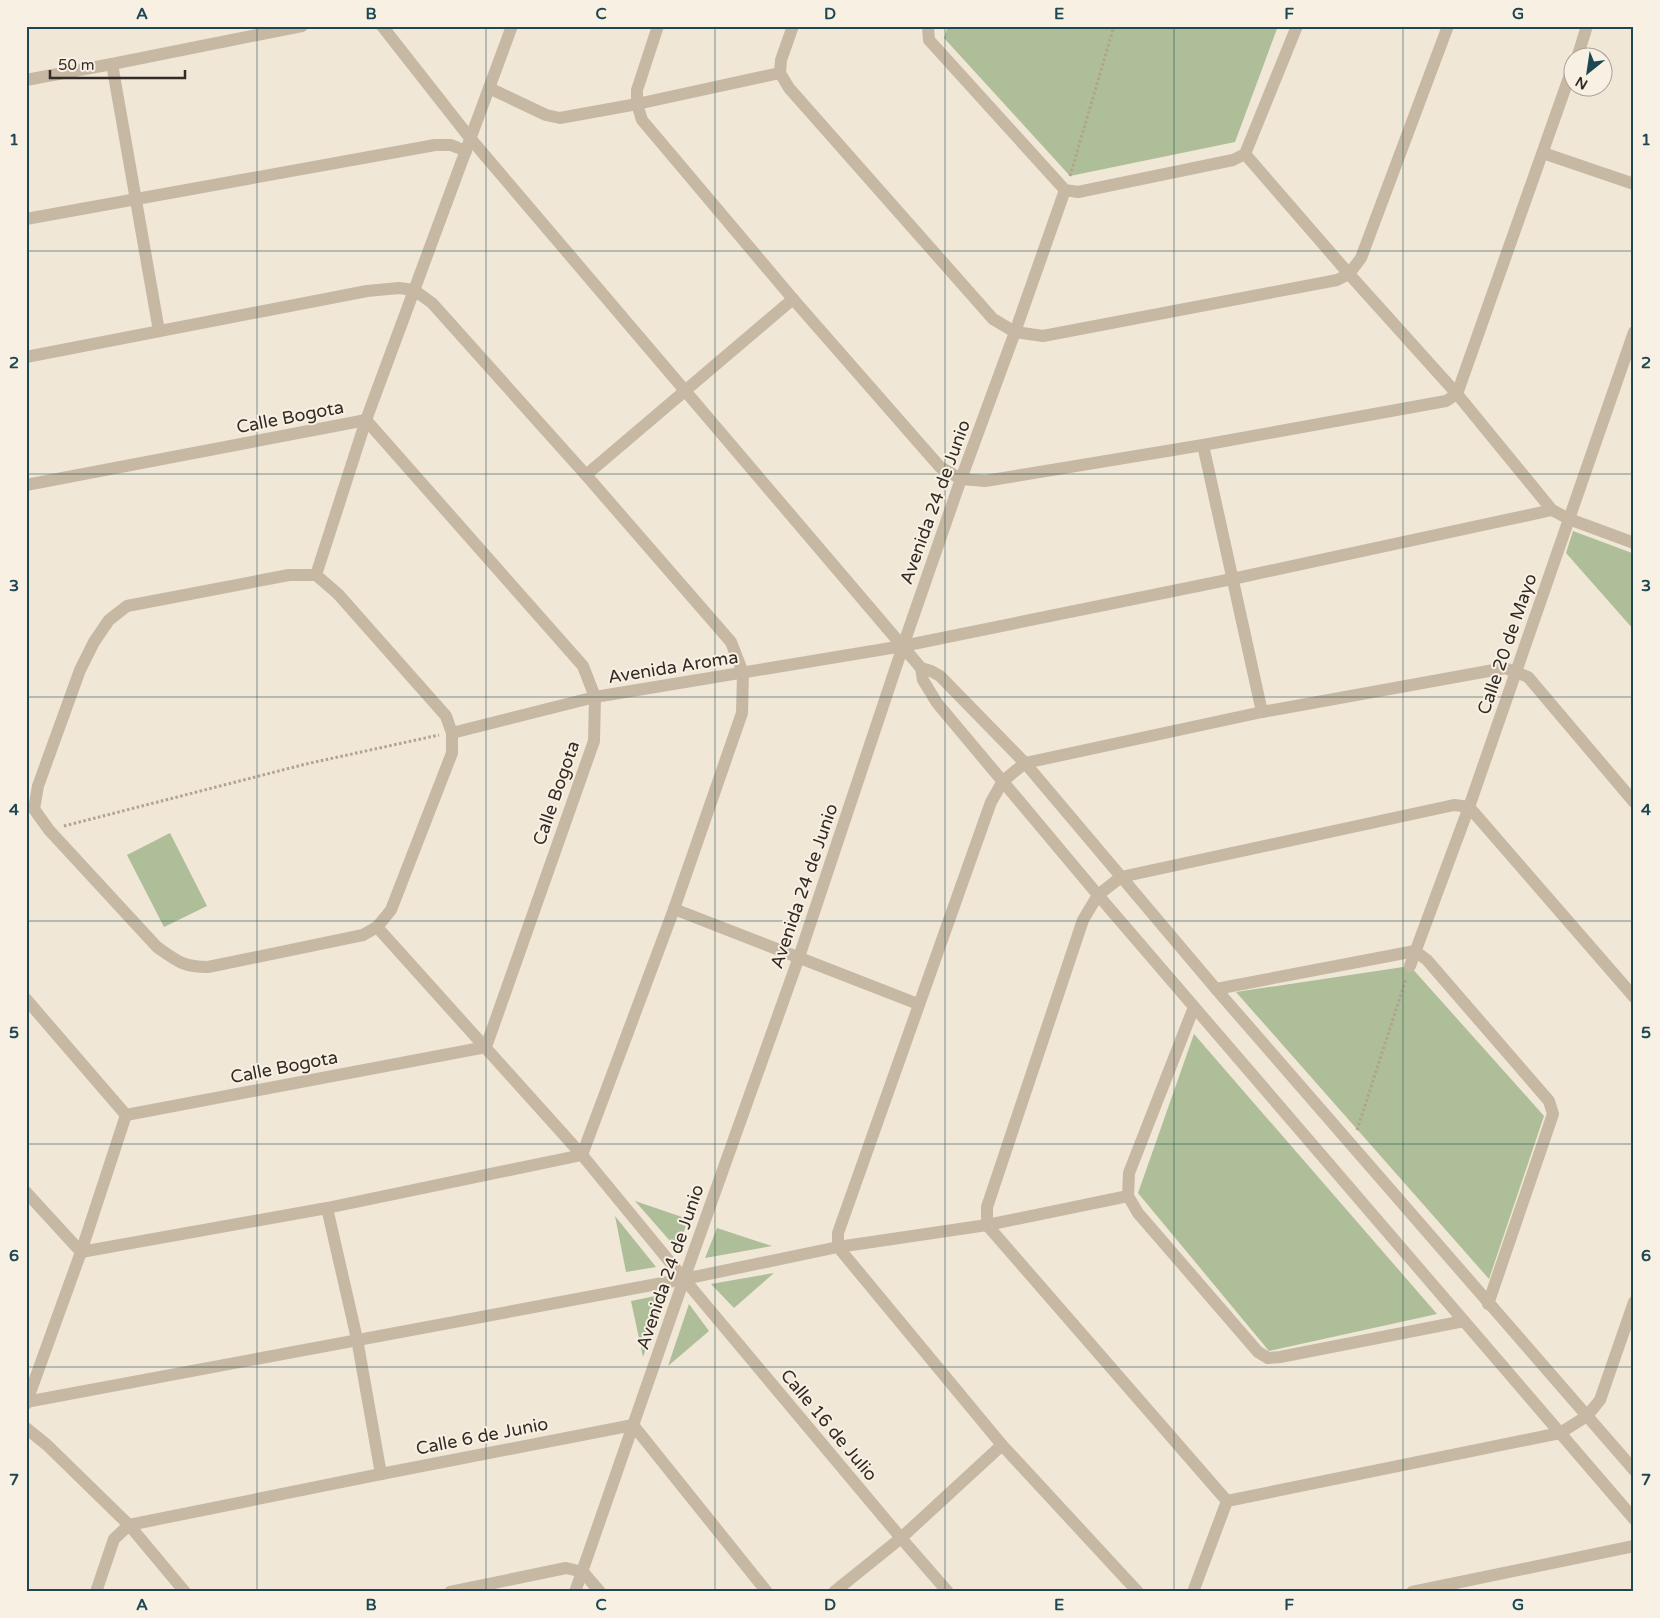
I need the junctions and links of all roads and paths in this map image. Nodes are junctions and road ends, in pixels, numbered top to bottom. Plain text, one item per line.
1 (302, 26) edge
2 (382, 26) edge
3 (512, 26) edge
4 (658, 26) edge
5 (793, 26) edge
6 (928, 26) edge
7 (1114, 26) edge
8 (1297, 26) edge
9 (1448, 26) edge
10 (1588, 26) edge
11 (1580, 48) edge
12 (112, 64) junction
13 (780, 73) junction
14 (26, 80) edge
15 (489, 88) junction
16 (1562, 98) edge
17 (636, 104) junction
18 (470, 138) junction
19 (466, 151) junction
20 (1543, 153) junction
21 (1245, 154) junction
22 (1634, 184) edge
23 (1065, 190) junction
24 (135, 200) junction
25 (26, 219) edge
26 (1349, 274) junction
27 (414, 290) junction
28 (793, 299) junction
29 (159, 331) junction
30 (1015, 332) junction
31 (1634, 332) edge
32 (26, 357) edge
33 (685, 390) junction
34 (1457, 394) junction
35 (366, 420) junction
36 (1203, 445) junction
37 (586, 475) junction
38 (961, 479) junction
39 (26, 485) edge
40 (1552, 510) junction
41 (1570, 518) junction
42 (1634, 543) edge
43 (316, 575) junction
44 (1232, 579) junction
45 (903, 646) junction
46 (921, 668) junction
47 (1516, 672) junction
48 (743, 673) junction
49 (595, 697) junction
50 (1262, 712) junction
51 (452, 733) junction
52 (1025, 764) junction
53 (1003, 781) junction
54 (1634, 802) edge
55 (1469, 807) junction
56 (30, 810) edge
57 (49, 830) junction
58 (1121, 877) junction
59 (1098, 895) junction
60 (674, 909) junction
61 (378, 928) junction
62 (1415, 951) junction
63 (799, 957) junction
64 (1410, 966) joint
65 (1216, 989) junction
66 (1634, 997) edge
67 (26, 999) edge
68 (918, 1004) junction
69 (1194, 1008) junction
70 (486, 1047) junction
71 (126, 1115) junction
72 (1352, 1146) junction
73 (582, 1155) junction
74 (26, 1192) edge
75 (1128, 1196) junction
76 (327, 1208) junction
77 (987, 1225) junction
78 (838, 1247) junction
79 (82, 1252) junction
80 (684, 1279) junction
81 (1634, 1302) edge
82 (1488, 1304) junction
83 (1464, 1321) junction
84 (357, 1339) junction
85 (26, 1403) edge
86 (1587, 1416) junction
87 (633, 1425) junction
88 (26, 1428) edge
89 (1560, 1433) junction
90 (1002, 1445) junction
91 (1634, 1470) edge
92 (381, 1474) junction
93 (1227, 1501) junction
94 (1634, 1519) edge
95 (129, 1525) junction
96 (901, 1538) junction
97 (1634, 1546) edge
98 (582, 1572) junction
99 (1420, 1591) edge
100 (96, 1592) edge
101 (185, 1592) edge
102 (450, 1592) edge
103 (575, 1592) edge
104 (600, 1592) edge
105 (767, 1592) edge
106 (834, 1592) edge
107 (948, 1592) edge
108 (1138, 1592) edge
109 (1193, 1592) edge

1 - 12 street
2 - 18 street
3 - 15 street
4 - 17 street
5 - 13 street
6 - 23 street
7 - 23 path
8 - 21 street
9 - 26 street
10 - 11 street
12 - 14 street
12 - 24 street
13 - 17 street
13 - 30 street
15 - 17 street
15 - 18 street
16 - 20 street
17 - 28 street
18 - 19 street
18 - 33 street
19 - 24 street
19 - 27 street
20 - 22 street
20 - 34 street
21 - 23 street
21 - 26 street
23 - 30 street, Avenida 24 de Junio
24 - 25 street
24 - 29 street
26 - 30 street
26 - 34 street
27 - 29 street
27 - 35 street
27 - 37 street
28 - 33 street
28 - 38 street
29 - 32 street
30 - 38 street, Avenida 24 de Junio
31 - 41 street, Calle 20 de Mayo
33 - 37 street
33 - 45 street
34 - 36 street
34 - 40 street
35 - 39 street, Calle Bogota
35 - 43 street
35 - 49 street, Calle Bogota
36 - 38 street
36 - 44 street
37 - 48 street
38 - 45 street, Avenida 24 de Junio
40 - 41 street
40 - 44 street, Avenida Aroma
41 - 42 street
41 - 47 street, Calle 20 de Mayo
43 - 51 street
43 - 56 street
44 - 45 street, Avenida Aroma
44 - 50 street
45 - 46 street
45 - 48 street, Avenida Aroma
45 - 63 street, Avenida 24 de Junio
46 - 52 street
46 - 53 street
47 - 50 street
47 - 54 street
47 - 55 street, Calle 20 de Mayo
48 - 49 street, Avenida Aroma
48 - 60 street
49 - 51 street, Avenida Aroma
49 - 70 street, Calle Bogota
50 - 52 street
51 - 57 path
51 - 61 street
52 - 53 street
52 - 58 street
53 - 59 street
53 - 68 street
55 - 58 street
55 - 62 street, Calle 20 de Mayo
55 - 66 street
56 - 57 street
57 - 61 street
58 - 59 street
58 - 65 street
59 - 69 street
59 - 77 street
60 - 63 street
60 - 73 street
61 - 70 street, Calle 16 de Julio
62 - 64 street, Calle 20 de Mayo
62 - 65 street
62 - 82 street
63 - 68 street
63 - 80 street, Avenida 24 de Junio
64 - 72 path
65 - 72 street
67 - 71 street
68 - 78 street
69 - 75 street
69 - 83 street
70 - 71 street, Calle Bogota
70 - 73 street, Calle 16 de Julio
71 - 79 street
72 - 82 street
73 - 76 street
73 - 80 street, Calle 16 de Julio
74 - 79 street
75 - 77 street
75 - 83 street
76 - 79 street
76 - 84 street
77 - 78 street
77 - 93 street
78 - 80 street
78 - 90 street
79 - 85 street
80 - 84 street
80 - 87 street, Avenida 24 de Junio
80 - 96 street, Calle 16 de Julio
81 - 86 street
82 - 86 street
83 - 89 street
84 - 85 street
84 - 92 street
86 - 89 street
86 - 91 street
87 - 92 street, Calle 6 de Junio
87 - 98 street, Avenida 24 de Junio
87 - 105 street
88 - 95 street
89 - 93 street
89 - 94 street
90 - 96 street
90 - 108 street
92 - 95 street, Calle 6 de Junio
93 - 109 street
95 - 100 street
95 - 101 street
96 - 106 street
96 - 107 street, Calle 16 de Julio
97 - 99 street
98 - 102 street
98 - 103 street, Avenida 24 de Junio
98 - 104 street

